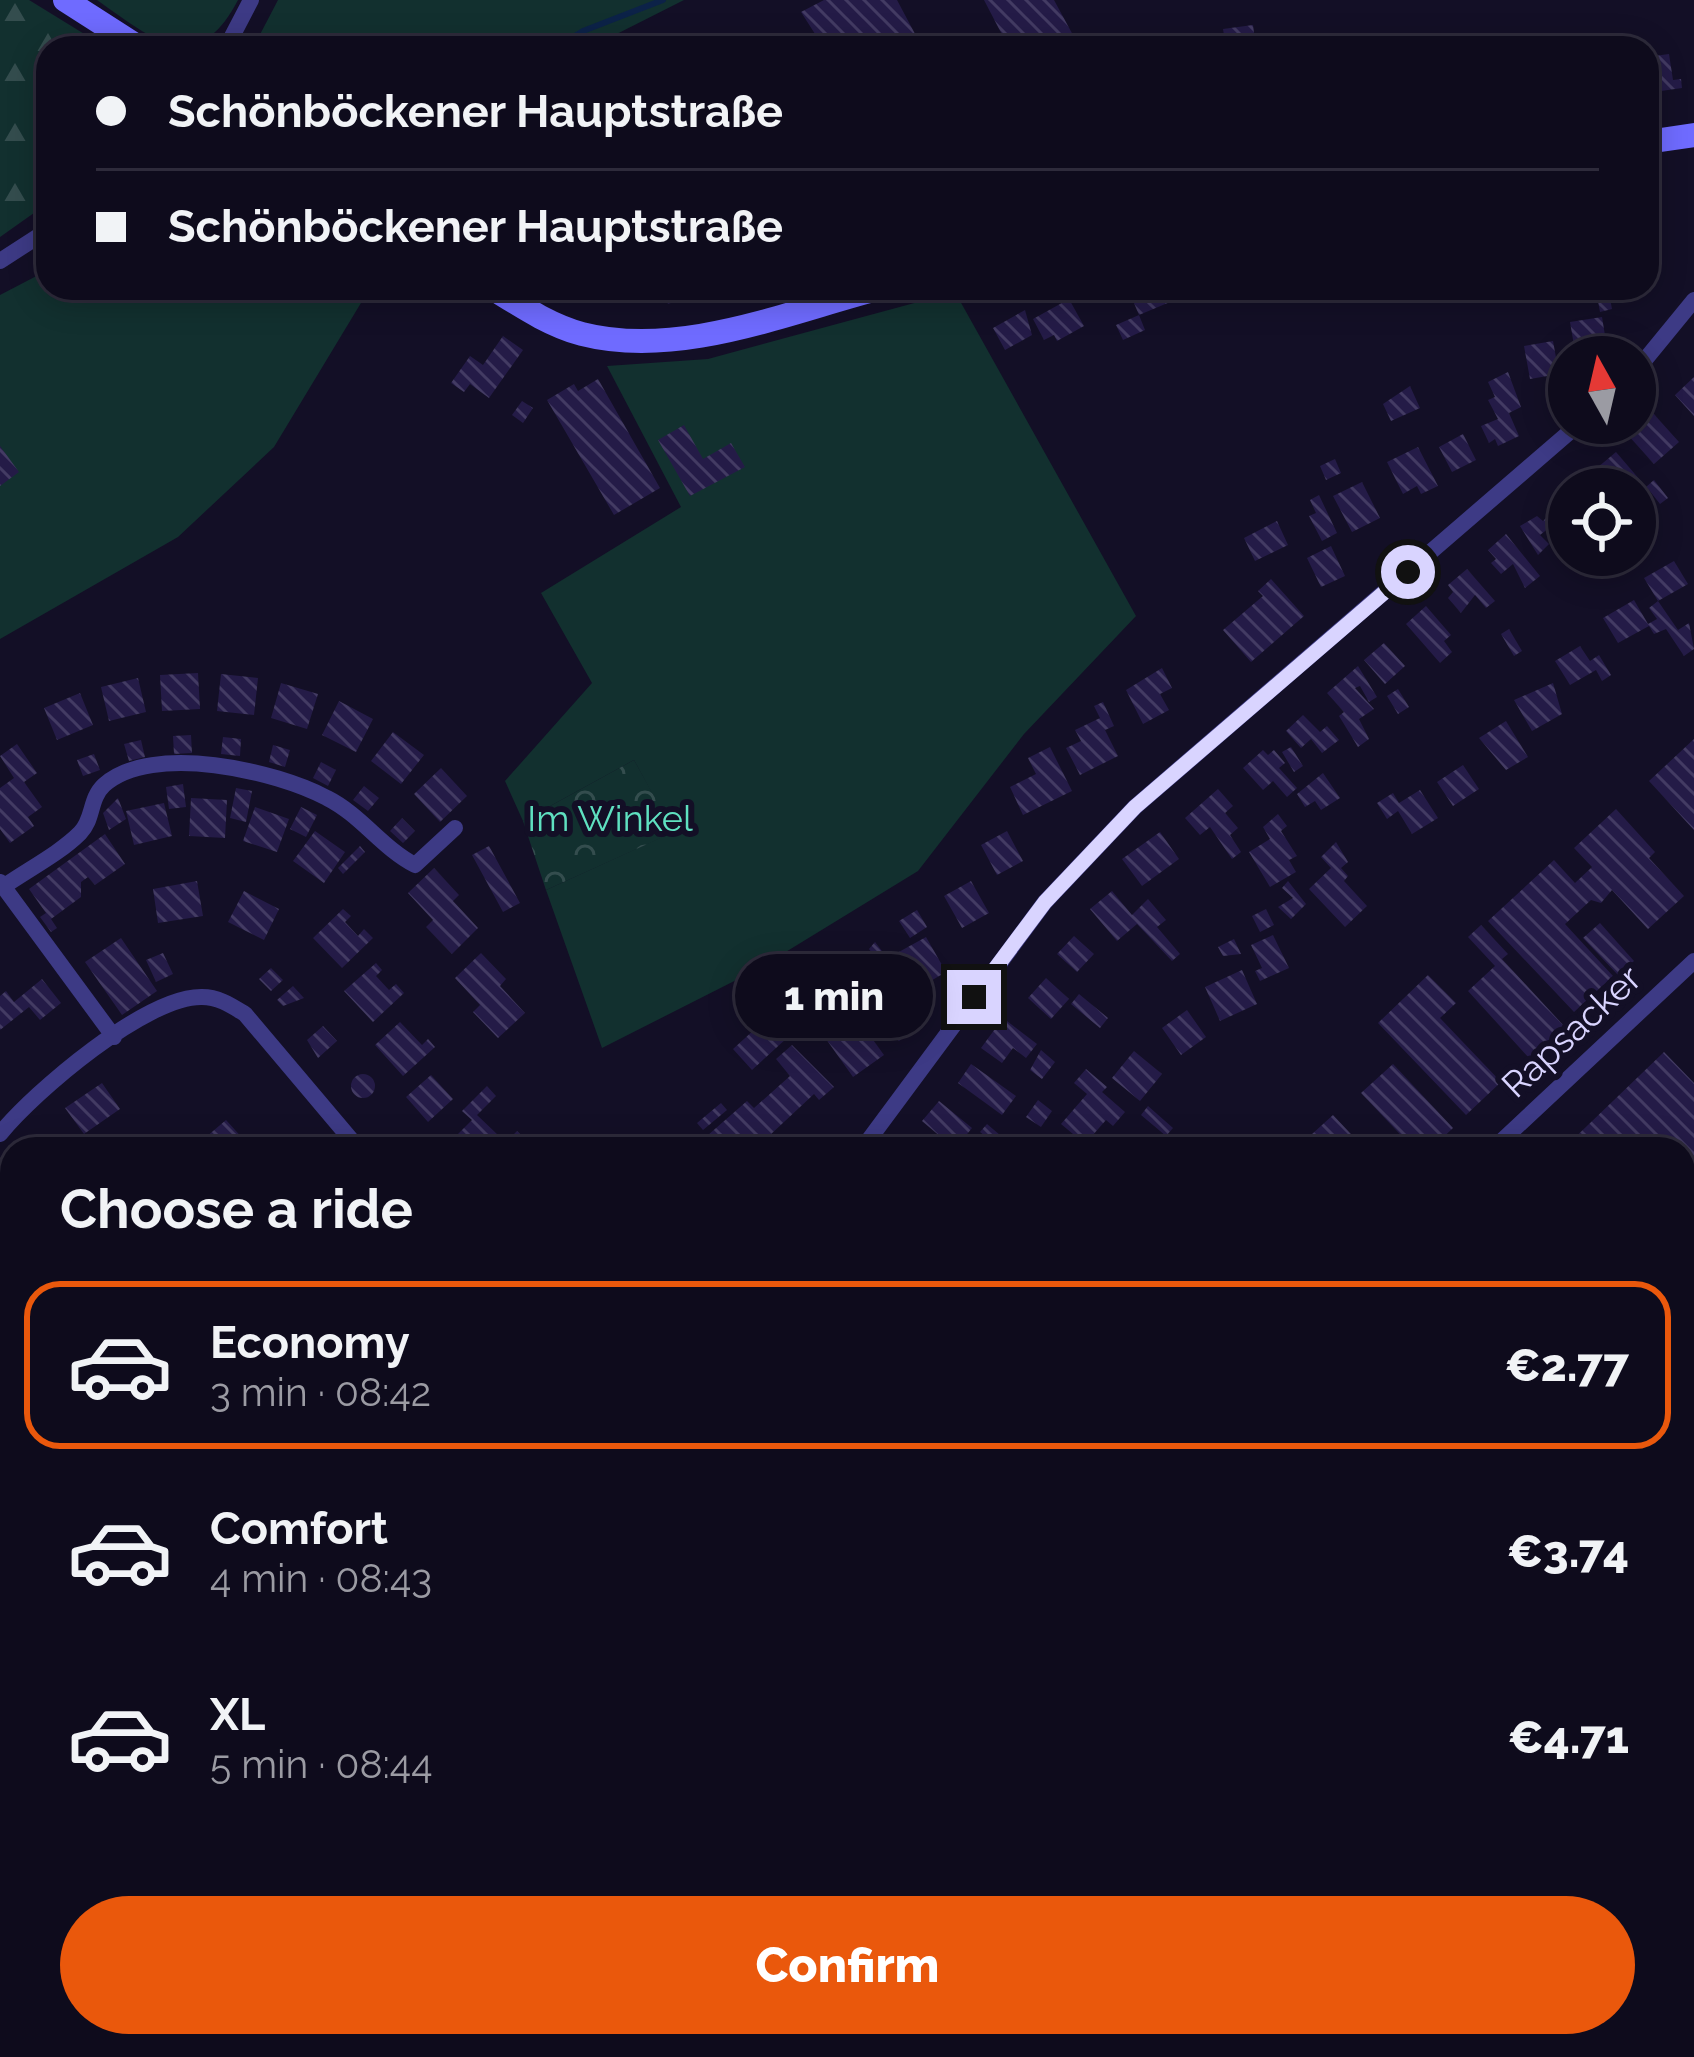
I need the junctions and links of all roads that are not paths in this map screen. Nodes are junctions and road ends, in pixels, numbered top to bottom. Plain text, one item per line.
1 (65, 0) edge
2 (251, 0) edge
3 (121, 36) edge
4 (232, 36) edge
5 (1694, 135) edge
6 (1659, 140) edge
7 (36, 238) edge
8 (0, 261) edge
9 (513, 300) edge
10 (835, 300) edge
11 (1694, 301) edge
12 (1656, 347) edge
13 (1556, 444) edge
14 (454, 828) dead end
15 (2, 884) edge
16 (1694, 962) edge
17 (114, 1037) junction
18 (0, 1134) edge
19 (349, 1137) edge
20 (871, 1137) edge
21 (1506, 1137) edge

1 - 3 main road
2 - 4 street
5 - 6 main road
7 - 8 street
9 - 10 main road
11 - 12 street
13 - 20 street
14 - 15 street
15 - 17 street
16 - 21 street, Rapsacker
17 - 18 street
17 - 19 street

